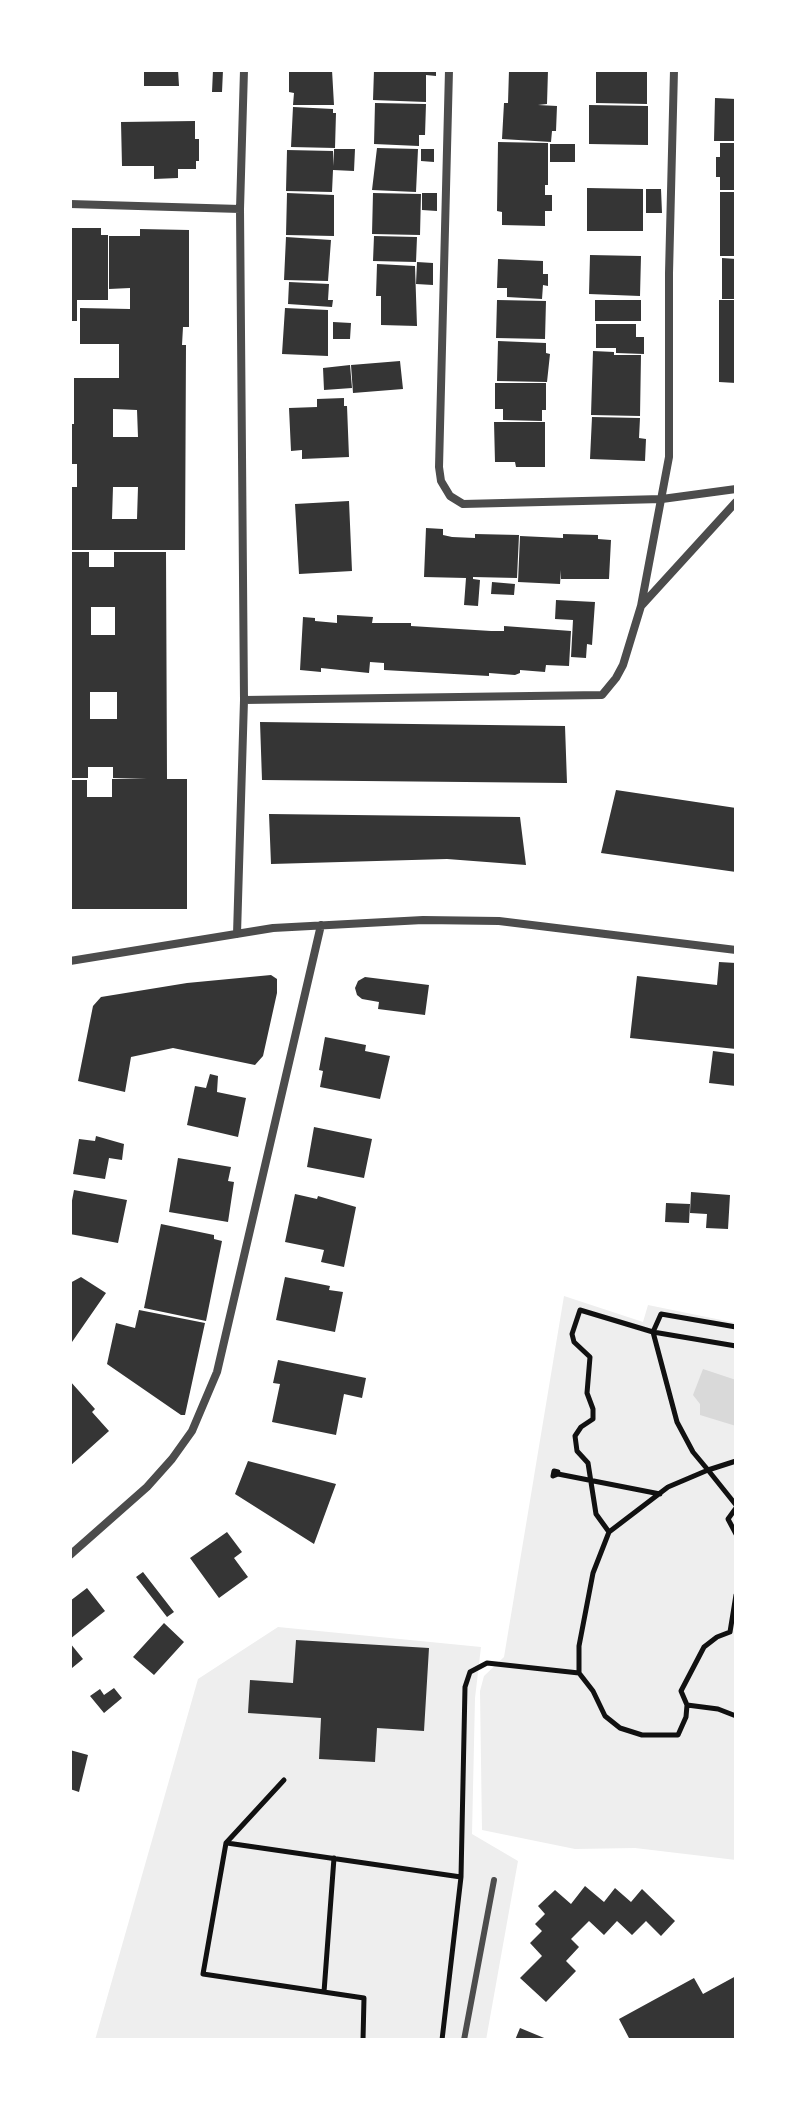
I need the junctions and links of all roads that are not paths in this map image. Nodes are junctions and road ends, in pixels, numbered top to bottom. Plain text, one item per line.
1 (244, 70) edge
2 (449, 70) edge
3 (674, 70) edge
4 (70, 204) edge
5 (240, 209) junction
6 (736, 489) edge
7 (662, 499) junction
8 (736, 502) edge
9 (641, 606) junction
10 (244, 700) junction
11 (321, 925) junction
12 (237, 934) junction
13 (736, 950) edge
14 (70, 961) edge
15 (70, 1555) edge
16 (494, 1880) dead end
17 (464, 2040) edge

1 - 5 street
2 - 7 street
3 - 7 street
4 - 5 street
5 - 10 street
6 - 7 street
7 - 9 street
8 - 9 street
9 - 10 street
10 - 12 street
11 - 12 street
11 - 13 street
11 - 15 street
12 - 14 street
16 - 17 lane

